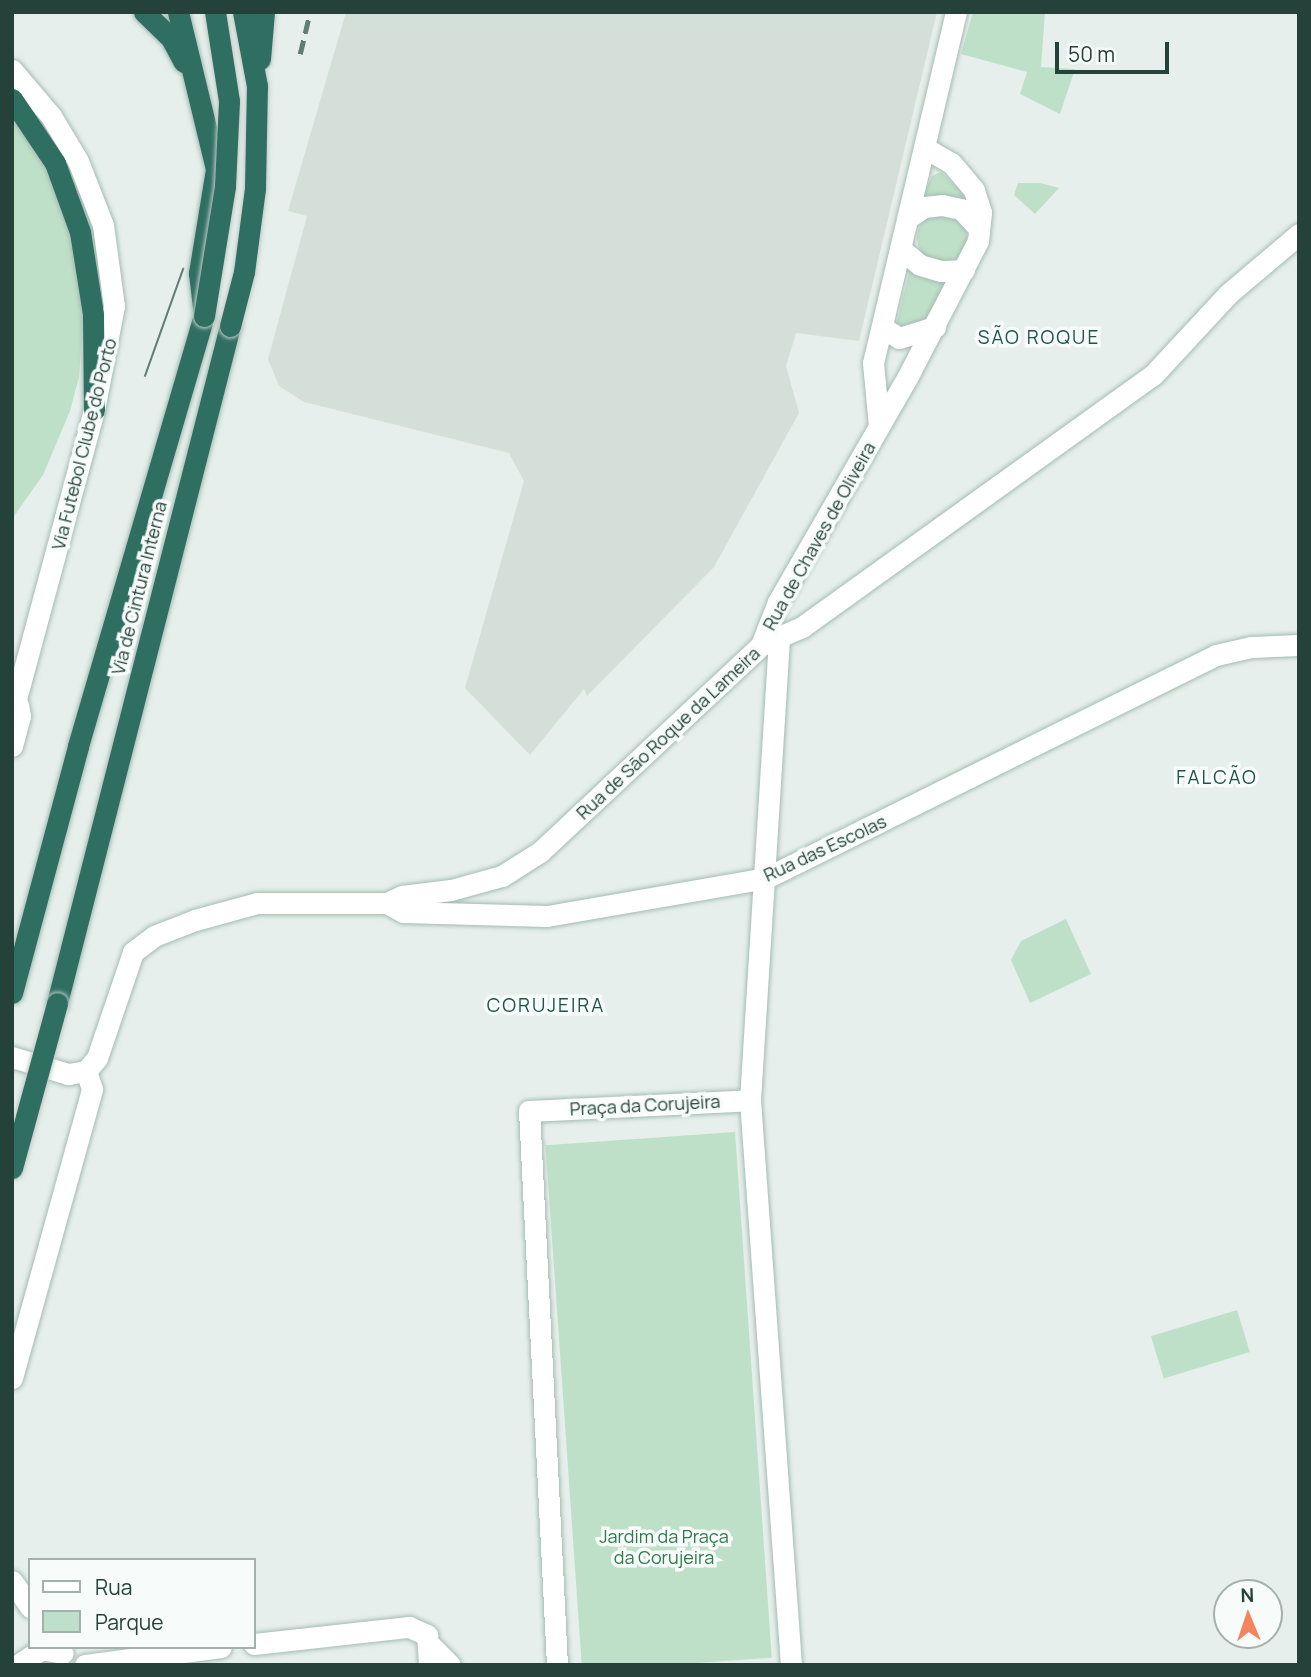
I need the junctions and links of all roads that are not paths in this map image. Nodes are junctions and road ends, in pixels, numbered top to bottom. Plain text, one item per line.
1 (144, 12) edge
2 (178, 12) edge
3 (215, 12) edge
4 (243, 12) edge
5 (264, 12) edge
6 (956, 12) edge
7 (12, 70) edge
8 (193, 77) junction
9 (257, 86) junction
10 (12, 99) edge
11 (927, 149) junction
12 (909, 216) junction
13 (979, 228) junction
14 (1299, 234) edge
15 (902, 250) junction
16 (964, 270) junction
17 (204, 316) junction
18 (882, 327) junction
19 (935, 327) junction
20 (94, 410) junction
21 (878, 428) junction
22 (770, 642) junction
23 (1299, 645) edge
24 (15, 709) edge
25 (12, 746) edge
26 (766, 878) junction
27 (387, 903) junction
28 (12, 993) edge
29 (12, 1058) edge
30 (86, 1071) junction
31 (750, 1100) junction
32 (12, 1168) edge
33 (12, 1378) edge
34 (12, 1581) edge
35 (28, 1604) edge
36 (256, 1644) edge
37 (203, 1649) edge
38 (66, 1655) edge
39 (430, 1655) edge
40 (18, 1665) edge
41 (85, 1665) edge
42 (450, 1665) edge
43 (557, 1665) edge
44 (791, 1665) edge

1 - 8 highway
2 - 8 highway
3 - 17 highway, Via de Cintura Interna, bridge
4 - 9 highway, Via de Cintura Interna, bridge
5 - 9 highway, bridge
6 - 11 street
7 - 20 street, Via Futebol Clube do Porto
8 - 17 highway
9 - 32 highway, Via de Cintura Interna, bridge
10 - 20 highway
11 - 12 street, Rua de Chaves de Oliveira
11 - 13 street, Rua de Chaves de Oliveira
12 - 13 street
12 - 15 street, Rua de Chaves de Oliveira
13 - 16 street, Rua de Chaves de Oliveira
14 - 22 street, Rua de São Roque da Lameira
15 - 16 street
15 - 18 street, Rua de Chaves de Oliveira
16 - 19 street, Rua de Chaves de Oliveira
17 - 28 highway, Via de Cintura Interna
18 - 19 street
18 - 21 street, Rua de Chaves de Oliveira
19 - 21 street, Rua de Chaves de Oliveira
20 - 24 street, Via Futebol Clube do Porto
21 - 22 street, Rua de Chaves de Oliveira
22 - 26 street
22 - 27 street, Rua de São Roque da Lameira
23 - 26 street, Rua das Escolas
24 - 25 street, Via Futebol Clube do Porto
26 - 27 street, Rua das Escolas
26 - 31 street
27 - 30 street, Rua de São Roque da Lameira
29 - 30 street
30 - 33 street
31 - 43 street, Praça da Corujeira
31 - 44 street
34 - 35 street
36 - 39 street
37 - 41 street
38 - 40 street
39 - 42 street

